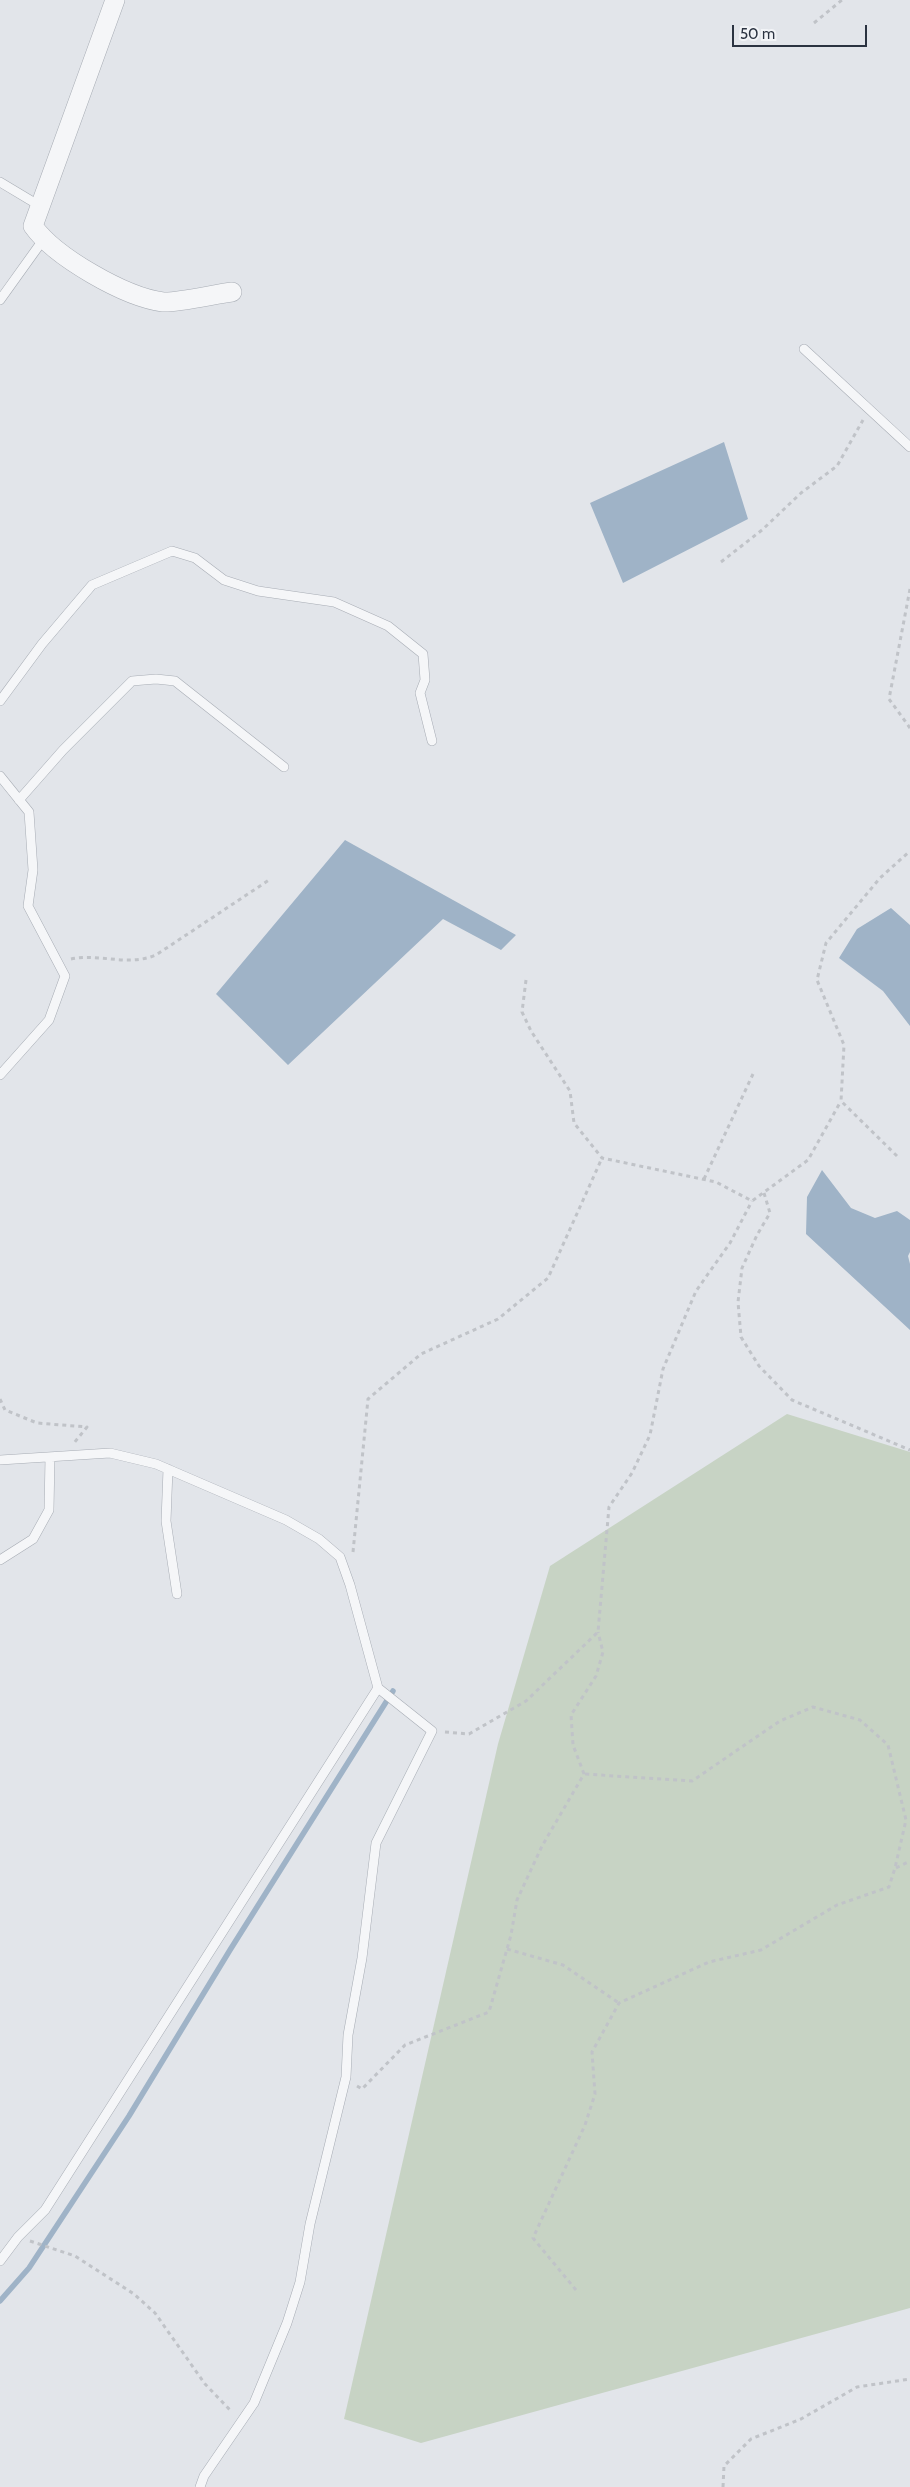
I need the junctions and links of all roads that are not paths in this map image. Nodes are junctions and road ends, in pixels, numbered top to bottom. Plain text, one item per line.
1 (115, 0) edge
2 (0, 182) edge
3 (40, 206) junction
4 (43, 240) junction
5 (232, 292) dead end
6 (0, 300) edge
7 (804, 349) dead end
8 (910, 447) edge
9 (0, 701) edge
10 (432, 741) dead end
11 (284, 767) dead end
12 (0, 776) edge
13 (19, 800) junction
14 (0, 1075) edge
15 (50, 1457) junction
16 (0, 1460) edge
17 (168, 1469) junction
18 (0, 1560) edge
19 (177, 1594) dead end
20 (378, 1688) junction
21 (0, 2261) edge
22 (200, 2487) edge

1 - 3 street
2 - 3 lane
3 - 4 street
4 - 5 street
4 - 6 lane
7 - 8 lane
9 - 10 lane
11 - 13 lane
12 - 13 lane
13 - 14 lane
15 - 16 lane
15 - 17 lane
15 - 18 lane
17 - 19 lane
17 - 20 lane
20 - 21 lane
20 - 22 lane

